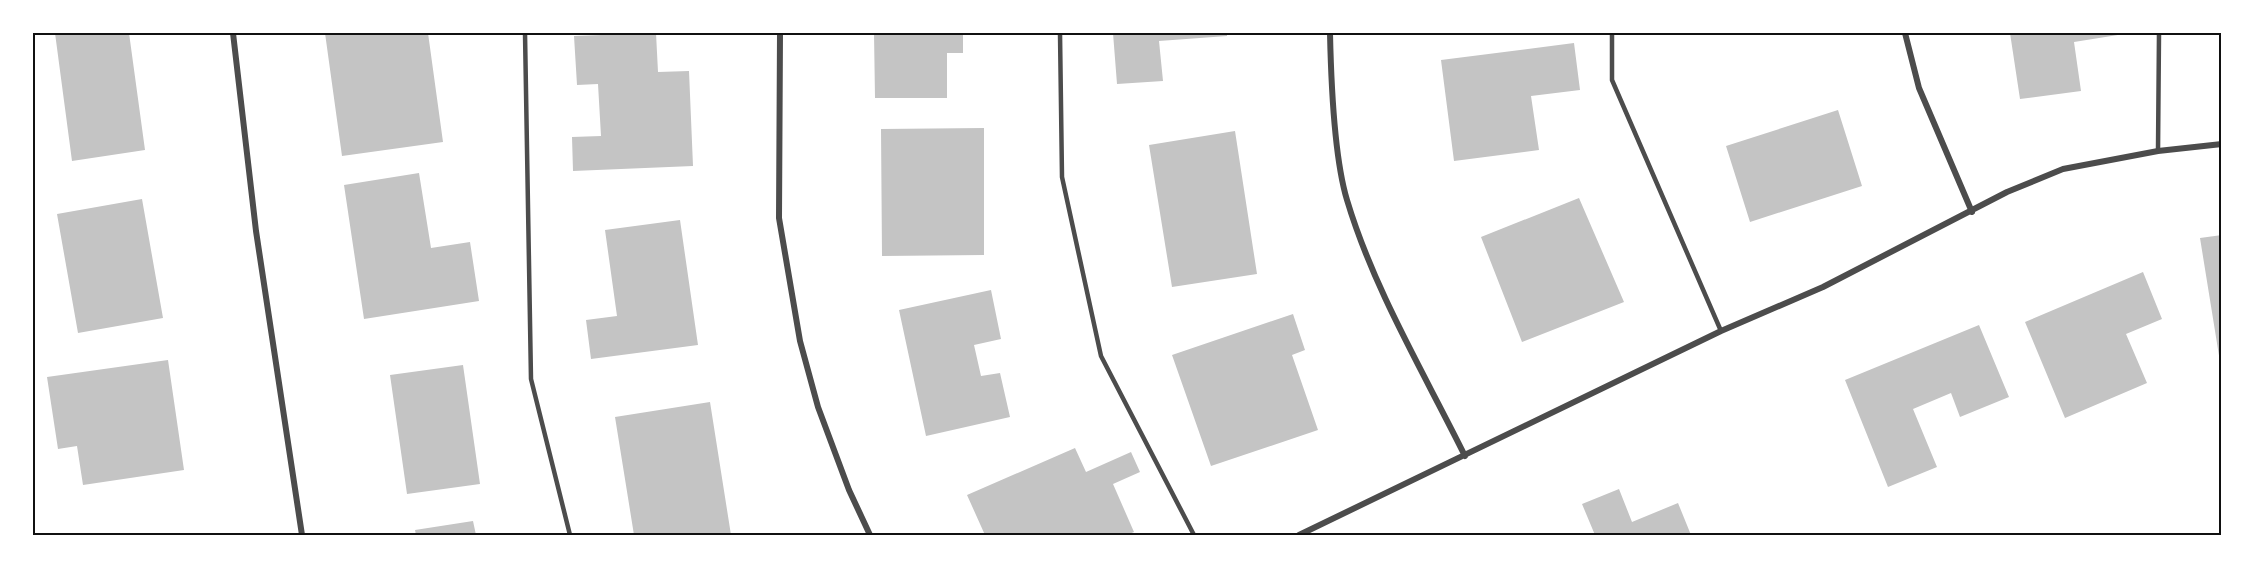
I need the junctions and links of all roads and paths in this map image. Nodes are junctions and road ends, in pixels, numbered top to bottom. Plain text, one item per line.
1 (232, 33) edge
2 (525, 33) edge
3 (780, 33) edge
4 (1060, 33) edge
5 (1330, 33) edge
6 (1612, 33) edge
7 (1905, 33) edge
8 (2159, 33) edge
9 (2222, 144) edge
10 (2158, 152) junction
11 (1972, 212) junction
12 (1721, 331) junction
13 (1465, 456) junction
14 (302, 535) edge
15 (570, 535) edge
16 (870, 535) edge
17 (1194, 535) edge
18 (1299, 535) edge

1 - 14 street
2 - 15 lane
3 - 16 street
4 - 17 lane
5 - 13 street
6 - 12 lane
7 - 11 street
8 - 10 lane
9 - 10 street
10 - 11 street
11 - 12 street
12 - 13 street
13 - 18 street

